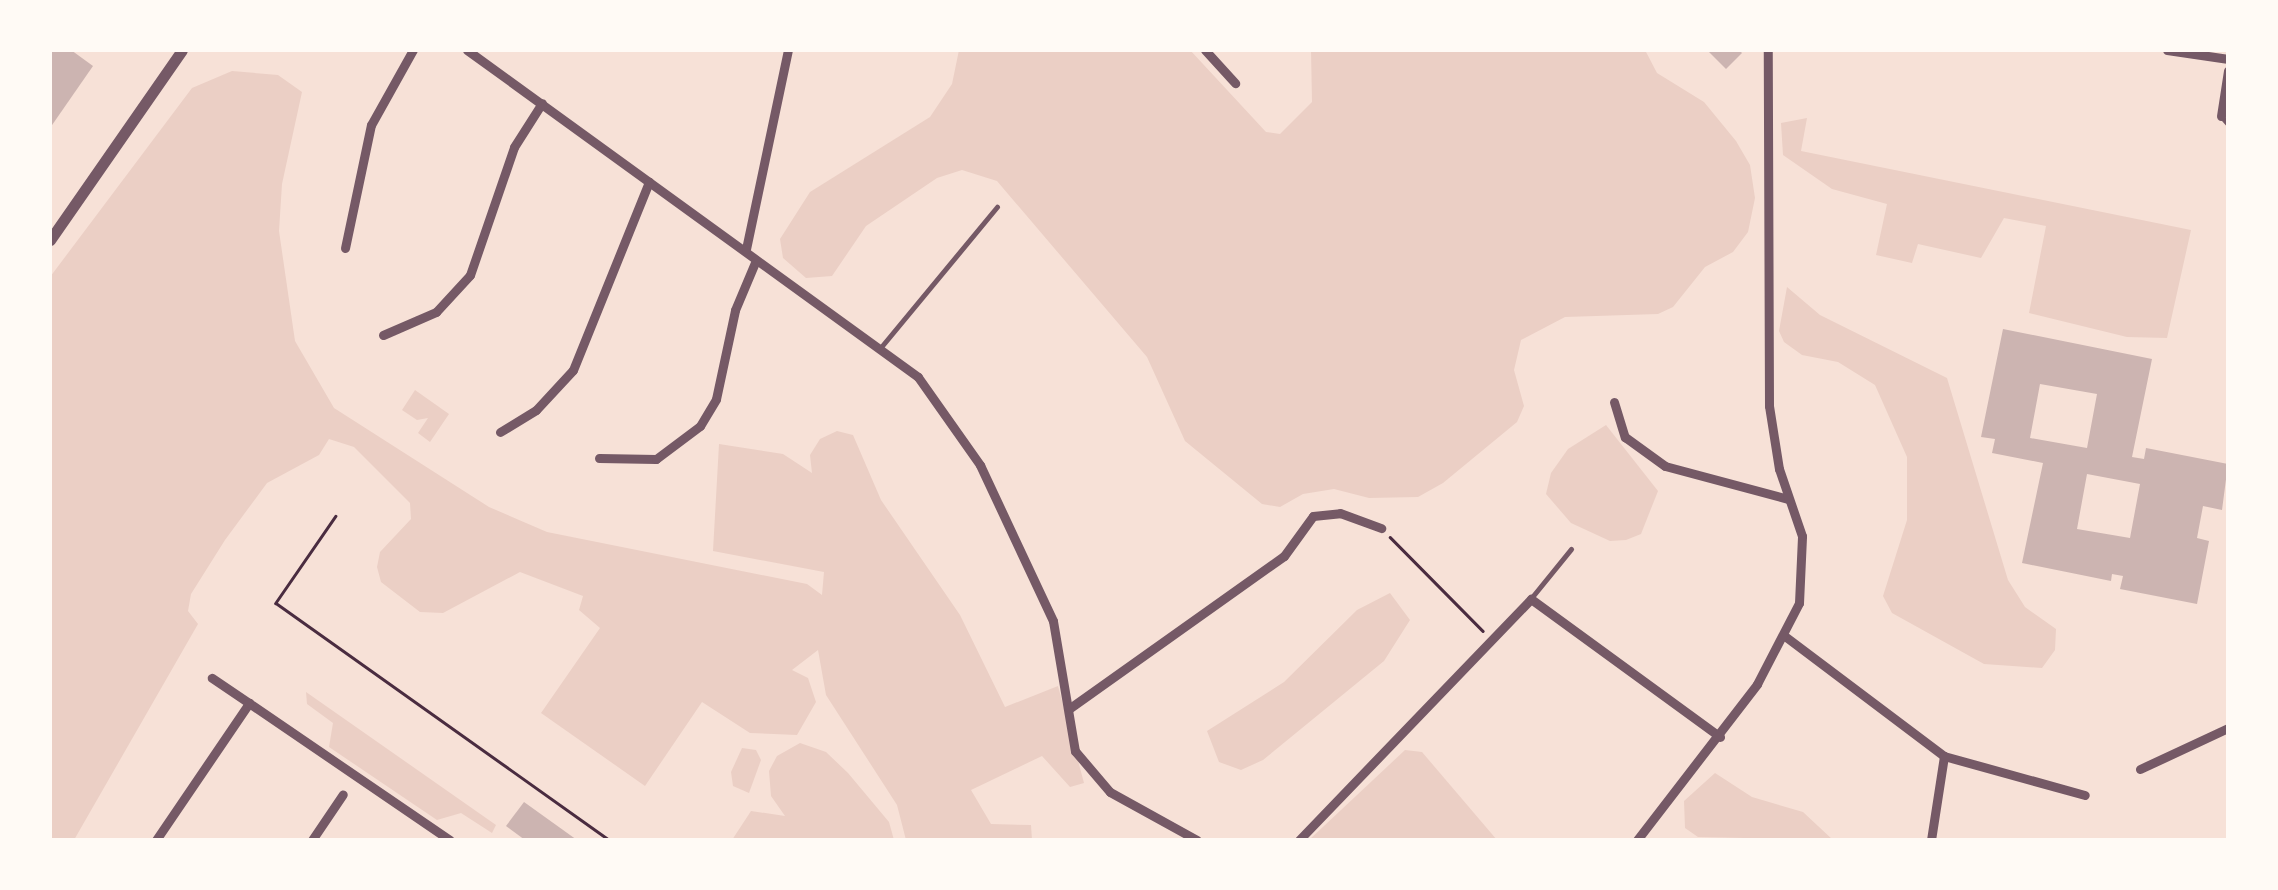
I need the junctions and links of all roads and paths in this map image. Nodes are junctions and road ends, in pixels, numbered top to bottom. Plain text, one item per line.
1 (182, 50) edge
2 (413, 50) edge
3 (467, 50) edge
4 (788, 50) edge
5 (1205, 50) edge
6 (1768, 50) edge
7 (2166, 50) edge
8 (2228, 59) edge
9 (2228, 71) edge
10 (1235, 83) dead end
11 (542, 103) junction
12 (2224, 120) edge
13 (649, 182) junction
14 (997, 207) dead end
15 (50, 240) edge
16 (345, 248) dead end
17 (746, 249) junction
18 (756, 260) junction
19 (384, 335) dead end
20 (882, 347) junction
21 (1614, 402) dead end
22 (500, 432) dead end
23 (599, 458) dead end
24 (1788, 499) junction
25 (336, 516) dead end
26 (1381, 528) joint
27 (1571, 549) dead end
28 (1531, 598) junction
29 (1786, 637) junction
30 (1491, 639) junction
31 (212, 678) dead end
32 (249, 703) junction
33 (1070, 708) junction
34 (2228, 728) edge
35 (1720, 737) junction
36 (1944, 756) junction
37 (2140, 769) dead end
38 (342, 794) dead end
39 (2085, 795) dead end
40 (156, 840) edge
41 (312, 840) edge
42 (450, 840) edge
43 (609, 840) edge
44 (1197, 840) edge
45 (1299, 840) edge
46 (1637, 840) edge
47 (1931, 840) edge

1 - 15 street
2 - 16 street
3 - 11 street
4 - 17 street
5 - 10 street
6 - 24 street
7 - 8 street
9 - 12 street
11 - 13 street
11 - 19 street
13 - 17 street
13 - 22 street
14 - 20 lane
17 - 18 street
18 - 20 street
18 - 23 street
20 - 33 street
21 - 24 street
24 - 29 street
25 - 43 path
26 - 30 path
26 - 33 street
27 - 28 lane
28 - 30 street
28 - 35 street
29 - 35 street
29 - 36 street
30 - 45 street
31 - 32 street
32 - 40 street
32 - 42 street
33 - 44 street
34 - 37 street
35 - 46 street
36 - 39 street
36 - 47 street
38 - 41 street

